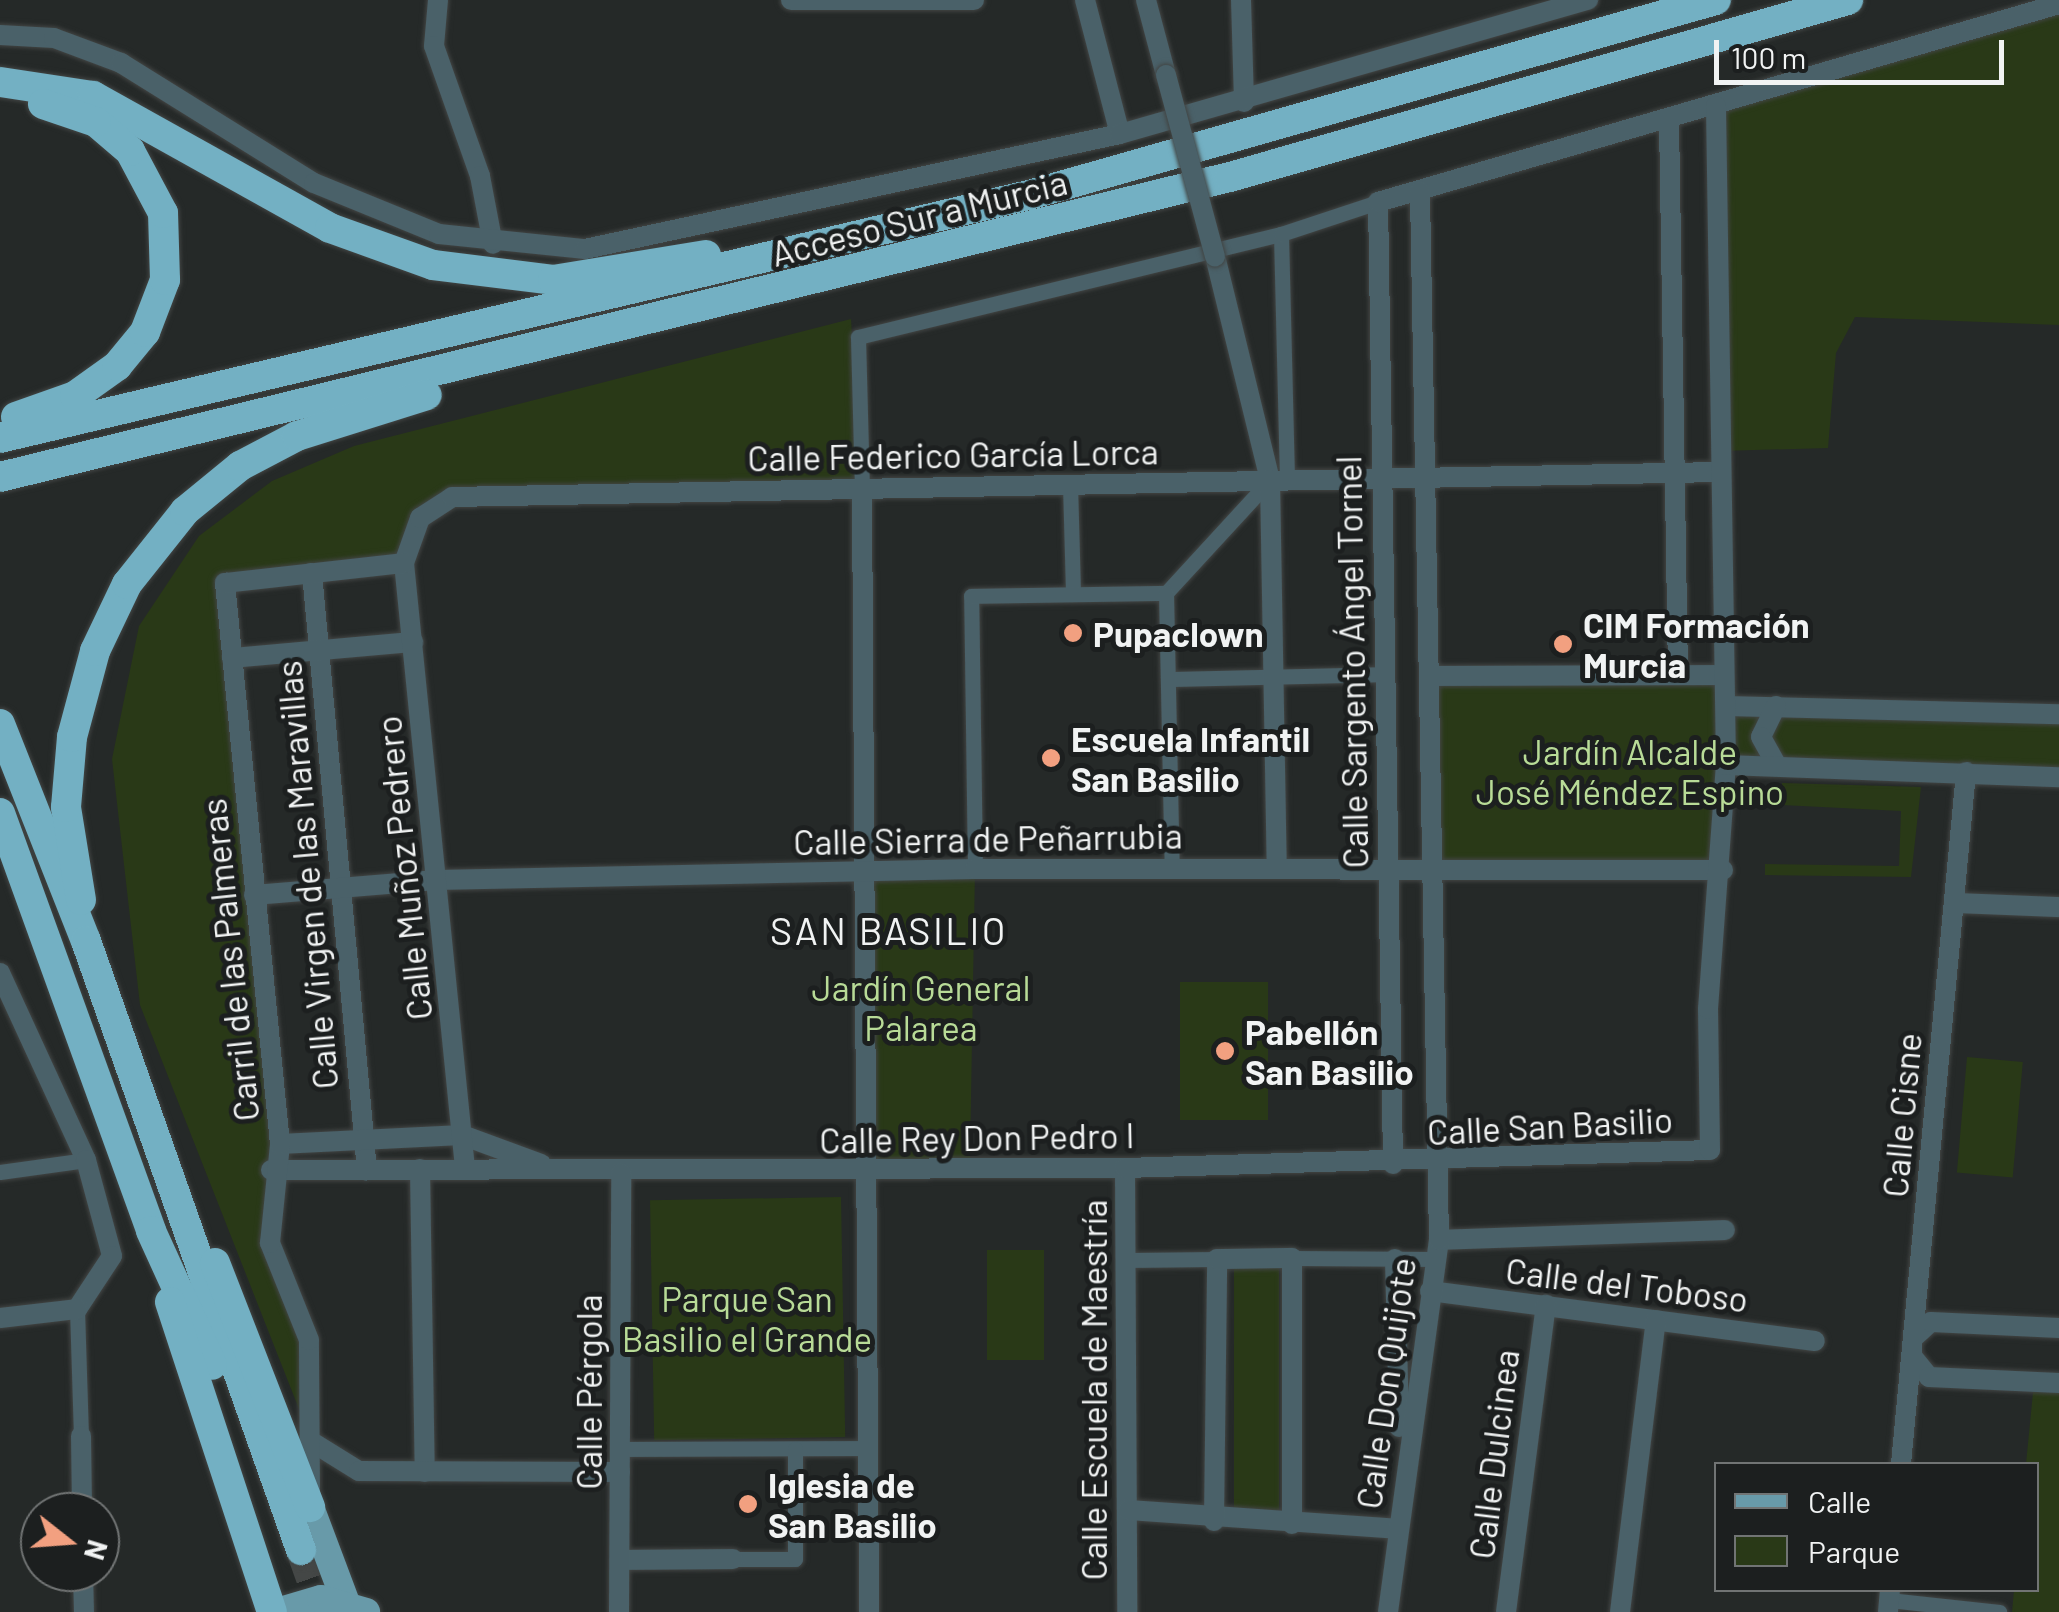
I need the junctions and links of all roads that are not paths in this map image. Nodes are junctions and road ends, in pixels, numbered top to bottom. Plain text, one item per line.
1 (438, 0) edge
2 (791, 0) edge
3 (974, 0) edge
4 (1085, 0) edge
5 (1146, 0) edge
6 (1241, 0) edge
7 (1588, 0) edge
8 (1716, 0) edge
9 (1848, 0) edge
10 (862, 1) edge
11 (2059, 4) edge
12 (0, 36) edge
13 (0, 82) edge
14 (0, 102) edge
15 (1244, 102) junction
16 (1716, 106) junction
17 (1669, 120) junction
18 (1120, 134) junction
19 (1420, 191) junction
20 (1029, 194) junction
21 (1378, 202) junction
22 (1281, 234) junction
23 (492, 244) junction
24 (468, 370) junction
25 (0, 425) edge
26 (0, 438) edge
27 (1676, 472) junction
28 (1721, 472) junction
29 (0, 477) edge
30 (1425, 477) junction
31 (1379, 478) junction
32 (1278, 480) junction
33 (1070, 484) junction
34 (862, 490) junction
35 (404, 563) junction
36 (312, 573) junction
37 (1166, 592) junction
38 (1073, 594) junction
39 (413, 642) junction
40 (317, 650) junction
41 (232, 658) junction
42 (1384, 674) junction
43 (1678, 674) junction
44 (1429, 676) junction
45 (1724, 676) junction
46 (1274, 678) junction
47 (1168, 679) junction
48 (1726, 706) junction
49 (1776, 706) junction
50 (2059, 714) edge
51 (0, 724) edge
52 (1726, 765) junction
53 (1777, 766) junction
54 (1966, 772) junction
55 (2059, 777) edge
56 (0, 814) edge
57 (1388, 866) junction
58 (1432, 866) junction
59 (1276, 867) junction
60 (1172, 868) junction
61 (975, 870) junction
62 (1724, 870) junction
63 (869, 872) junction
64 (436, 880) junction
65 (340, 887) junction
66 (254, 894) junction
67 (1954, 903) junction
68 (2059, 907) edge
69 (86, 941) junction
70 (0, 973) edge
71 (8, 1004) edge
72 (152, 1123) junction
73 (462, 1135) junction
74 (364, 1139) junction
75 (280, 1144) junction
76 (86, 1160) junction
77 (1393, 1164) junction
78 (1437, 1164) junction
79 (465, 1168) junction
80 (1125, 1168) junction
81 (420, 1169) junction
82 (270, 1170) junction
83 (367, 1170) junction
84 (866, 1170) junction
85 (562, 1171) junction
86 (0, 1172) edge
87 (621, 1173) junction
88 (1725, 1230) dead end
89 (151, 1232) junction
90 (1437, 1250) junction
91 (1292, 1258) junction
92 (1395, 1259) junction
93 (1127, 1260) junction
94 (1217, 1260) junction
95 (1430, 1291) junction
96 (1546, 1305) junction
97 (77, 1309) junction
98 (0, 1318) edge
99 (1656, 1320) junction
100 (2059, 1328) edge
101 (1815, 1341) dead end
102 (1912, 1347) junction
103 (2059, 1382) edge
104 (81, 1436) joint
105 (312, 1442) junction
106 (869, 1448) junction
107 (620, 1449) junction
108 (795, 1449) junction
109 (1901, 1462) edge
110 (425, 1472) junction
111 (620, 1472) junction
112 (1401, 1482) junction
113 (82, 1492) edge
114 (310, 1507) junction
115 (1128, 1510) junction
116 (1214, 1521) junction
117 (1292, 1524) junction
118 (1397, 1529) junction
119 (733, 1559) joint
120 (620, 1560) junction
121 (1889, 1600) edge
122 (356, 1607) edge
123 (275, 1612) edge
124 (619, 1612) edge
125 (869, 1612) edge
126 (1127, 1612) edge
127 (1388, 1612) edge
128 (1506, 1612) edge
129 (1620, 1612) edge
130 (1999, 1612) edge

1 - 23 street
2 - 10 street
3 - 10 street
4 - 18 street
5 - 32 street, bridge
6 - 15 street
7 - 15 street
8 - 20 highway, Acceso Sur a Murcia
9 - 24 highway, Acceso Sur a Murcia
11 - 16 street
12 - 23 street
13 - 20 highway
14 - 25 highway
15 - 18 street
16 - 17 street
16 - 28 street
17 - 19 street
17 - 27 street
18 - 23 street
19 - 21 street
19 - 30 street
20 - 26 highway, Acceso Sur a Murcia
21 - 22 street
21 - 31 street, Calle Sargento Ángel Tornel
22 - 32 street
22 - 34 street
24 - 29 highway, Acceso Sur a Murcia
24 - 69 highway
27 - 28 street, Calle Federico García Lorca
27 - 30 street, Calle Federico García Lorca
27 - 43 street
28 - 45 street
30 - 31 street, Calle Federico García Lorca
30 - 44 street
31 - 32 street, Calle Federico García Lorca
31 - 42 street, Calle Sargento Ángel Tornel
32 - 33 street, Calle Federico García Lorca
32 - 37 street
32 - 46 street
33 - 34 street, Calle Federico García Lorca
33 - 38 street
34 - 35 street, Calle Federico García Lorca
34 - 63 street
35 - 36 street
35 - 39 street, Calle Muñoz Pedrero
36 - 40 street, Calle Virgen de las Maravillas
36 - 41 street, Carril de las Palmeras
37 - 38 street
37 - 47 street
38 - 61 street
39 - 40 street
39 - 64 street, Calle Muñoz Pedrero
40 - 41 street
40 - 65 street, Calle Virgen de las Maravillas
41 - 66 street, Carril de las Palmeras
42 - 46 street
42 - 57 street, Calle Sargento Ángel Tornel
43 - 44 street
43 - 45 street
44 - 58 street
45 - 48 street
46 - 47 street
46 - 59 street
47 - 60 street
48 - 49 street
48 - 52 street
49 - 50 street
49 - 53 street
51 - 69 highway
52 - 53 street
52 - 62 street
53 - 54 street
54 - 55 street
54 - 67 street, Calle Cisne
56 - 89 highway
57 - 58 street, Calle Sierra de Peñarrubia
57 - 59 street, Calle Sierra de Peñarrubia
57 - 77 street, Calle Sargento Ángel Tornel
58 - 62 street, Calle Sierra de Peñarrubia
58 - 78 street
59 - 60 street, Calle Sierra de Peñarrubia
60 - 61 street, Calle Sierra de Peñarrubia
61 - 63 street, Calle Sierra de Peñarrubia
62 - 78 street, Calle San Basilio
63 - 64 street, Calle Sierra de Peñarrubia
63 - 84 street
64 - 65 street, Calle Sierra de Peñarrubia
64 - 73 street, Calle Muñoz Pedrero
65 - 66 street, Calle Sierra de Peñarrubia
65 - 74 street, Calle Virgen de las Maravillas
66 - 75 street, Carril de las Palmeras
67 - 68 street
67 - 102 street, Calle Cisne
69 - 72 highway
70 - 71 street
71 - 76 street
72 - 89 highway
72 - 114 highway
73 - 74 street, Calle Rey Don Pedro I
73 - 79 street, Calle Muñoz Pedrero
73 - 85 street, Calle Rey Don Pedro I
74 - 75 street, Calle Rey Don Pedro I
74 - 83 street, Calle Virgen de las Maravillas
75 - 82 street, Carril de las Palmeras
76 - 86 street
76 - 97 street
77 - 78 street, Calle San Basilio
77 - 80 street, Calle Rey Don Pedro I
78 - 90 street, Calle Don Quijote
79 - 81 street, Calle Rey Don Pedro I
79 - 85 street, Calle Rey Don Pedro I
80 - 84 street, Calle Rey Don Pedro I
80 - 93 street, Calle Escuela de Maestría
81 - 83 street, Calle Rey Don Pedro I
81 - 110 street
82 - 83 street, Calle Rey Don Pedro I
82 - 105 street, Carril de las Palmeras
84 - 87 street, Calle Rey Don Pedro I
84 - 106 street
85 - 87 street, Calle Rey Don Pedro I
87 - 107 street, Calle Pérgola
88 - 90 street
89 - 123 highway
90 - 92 street
90 - 95 street, Calle Don Quijote
91 - 92 street
91 - 94 street
91 - 117 street
92 - 112 street
93 - 94 street
93 - 115 street, Calle Escuela de Maestría
94 - 116 street
95 - 96 street, Calle del Toboso
95 - 112 street, Calle Don Quijote
96 - 99 street, Calle del Toboso
96 - 128 street, Calle Dulcinea
97 - 98 street
97 - 104 street
99 - 101 street, Calle del Toboso
99 - 129 street
100 - 102 street
102 - 103 street
102 - 109 street, Calle Cisne
104 - 113 street
105 - 110 street
105 - 114 street, Carril de las Palmeras
106 - 108 street
106 - 125 street
107 - 108 street
107 - 111 street, Calle Pérgola
108 - 119 street
110 - 111 street
111 - 120 street, Calle Pérgola
112 - 118 street, Calle Don Quijote
114 - 122 main road
115 - 116 street
115 - 126 street, Calle Escuela de Maestría
116 - 117 street
117 - 118 street
118 - 127 street, Calle Don Quijote
119 - 120 street
120 - 124 street, Calle Pérgola
121 - 130 street
122 - 123 main road

